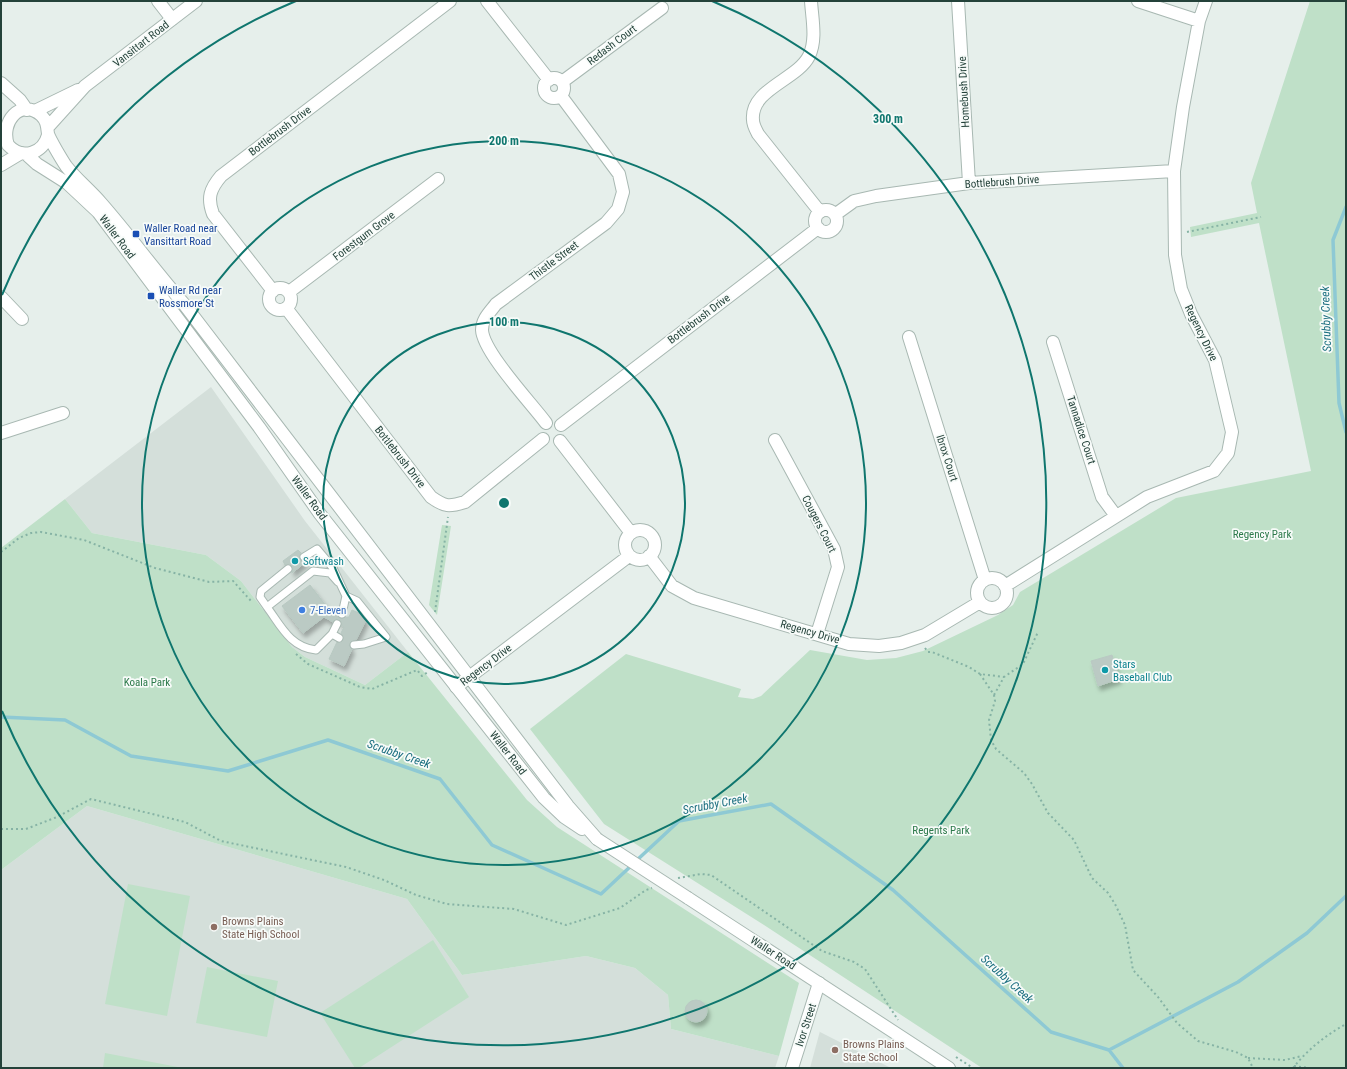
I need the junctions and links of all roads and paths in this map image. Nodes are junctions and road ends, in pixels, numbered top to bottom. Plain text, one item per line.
1 (158, 1) edge
2 (196, 1) edge
3 (450, 1) edge
4 (487, 1) edge
5 (811, 1) edge
6 (958, 1) edge
7 (1138, 1) edge
8 (1206, 1) edge
9 (662, 8) dead end
10 (172, 19) junction
11 (1199, 21) junction
12 (549, 80) junction
13 (562, 82) junction
14 (1, 83) edge
15 (85, 86) junction
16 (561, 96) junction
17 (31, 110) junction
18 (3, 128) edge
19 (48, 131) junction
20 (24, 154) junction
21 (1, 165) edge
22 (1174, 172) junction
23 (438, 179) dead end
24 (969, 183) junction
25 (820, 212) junction
26 (836, 214) junction
27 (1261, 217) dead end
28 (818, 228) junction
29 (1187, 232) dead end
30 (273, 291) junction
31 (289, 292) junction
32 (2, 299) edge
33 (286, 308) junction
34 (22, 319) dead end
35 (909, 337) dead end
36 (1053, 342) dead end
37 (63, 413) dead end
38 (271, 418) junction
39 (546, 423) junction
40 (561, 425) junction
41 (259, 427) junction
42 (1, 433) edge
43 (544, 439) junction
44 (560, 440) junction
45 (775, 440) dead end
46 (449, 506) junction
47 (1116, 516) junction
48 (631, 532) junction
49 (371, 550) junction
50 (1, 552) edge
51 (630, 556) junction
52 (649, 556) junction
53 (304, 557) dead end
54 (357, 561) junction
55 (288, 569) dead end
56 (985, 580) junction
57 (338, 582) junction
58 (1005, 586) junction
59 (346, 596) junction
60 (980, 602) junction
61 (267, 607) junction
62 (256, 608) dead end
63 (342, 614) dead end
64 (434, 616) dead end
65 (337, 624) dead end
66 (1038, 632) dead end
67 (332, 634) junction
68 (817, 634) junction
69 (339, 638) dead end
70 (354, 645) dead end
71 (925, 647) dead end
72 (293, 652) dead end
73 (428, 672) dead end
74 (980, 674) junction
75 (1004, 677) junction
76 (469, 678) junction
77 (456, 687) junction
78 (994, 695) junction
79 (1, 829) edge
80 (597, 839) junction
81 (672, 881) dead end
82 (659, 885) dead end
83 (819, 983) junction
84 (899, 1021) dead end
85 (1346, 1024) edge
86 (953, 1055) dead end
87 (1303, 1055) junction
88 (1248, 1058) junction
89 (1294, 1067) edge
90 (792, 1068) edge
91 (949, 1068) edge
92 (973, 1068) edge
93 (1253, 1068) edge
94 (1309, 1068) edge

1 - 10 street
2 - 10 street, Vansittart Road
3 - 30 street, Bottlebrush Drive
4 - 12 street
5 - 25 street
6 - 24 street, Homebush Drive
7 - 11 street
8 - 11 street, Regency Drive
9 - 13 street, Redash Court
10 - 15 street, Vansittart Road
11 - 22 street, Regency Drive
12 - 13 street
12 - 16 street
13 - 16 street
14 - 17 street, Waller Road
15 - 17 street, Vansittart Road
15 - 19 street, Vansittart Road
16 - 39 street, Thistle Street
17 - 18 street, Waller Road
17 - 19 street, Waller Road
18 - 20 street, Waller Road
19 - 20 street
19 - 38 street, Waller Road
20 - 21 street
20 - 41 street, Waller Road
22 - 24 street, Bottlebrush Drive
22 - 47 street, Regency Drive
23 - 31 street, Forestgum Grove
24 - 26 street, Bottlebrush Drive
25 - 26 street
25 - 28 street
26 - 28 street
27 - 29 path
28 - 40 street, Bottlebrush Drive
30 - 31 street
30 - 33 street
31 - 33 street
32 - 34 street
33 - 46 street, Bottlebrush Drive
35 - 56 street, Ibrox Court
36 - 47 street, Tannadice Court
37 - 42 street
38 - 41 street
38 - 49 street, Waller Road
39 - 40 street
39 - 43 street
40 - 44 street
41 - 54 street, Waller Road
43 - 44 street
43 - 46 street
44 - 48 street
45 - 68 street, Cougers Court
46 - 64 path
47 - 58 street, Regency Drive
48 - 51 street
48 - 52 street
49 - 54 street
49 - 76 street, Waller Road
50 - 62 path
51 - 52 street
51 - 76 street, Regency Drive
52 - 68 street, Regency Drive
53 - 57 lane
54 - 77 street, Waller Road
55 - 61 lane
56 - 58 street
56 - 60 street
57 - 59 lane
57 - 61 lane
58 - 60 street
59 - 63 lane
59 - 70 lane
60 - 68 street, Regency Drive
61 - 67 lane
65 - 67 lane
66 - 75 path
67 - 69 lane
71 - 74 path
72 - 73 path
74 - 75 path
74 - 78 path
75 - 78 path
76 - 77 street, Regency Drive
76 - 80 street, Waller Road
77 - 80 street, Waller Road
78 - 88 path
79 - 82 path
80 - 83 street, Waller Road, bridge
81 - 84 path
83 - 90 street, Ivor Street
83 - 91 street, Waller Road
85 - 87 path
86 - 92 path
87 - 88 path
87 - 89 path
88 - 93 path
89 - 94 path

